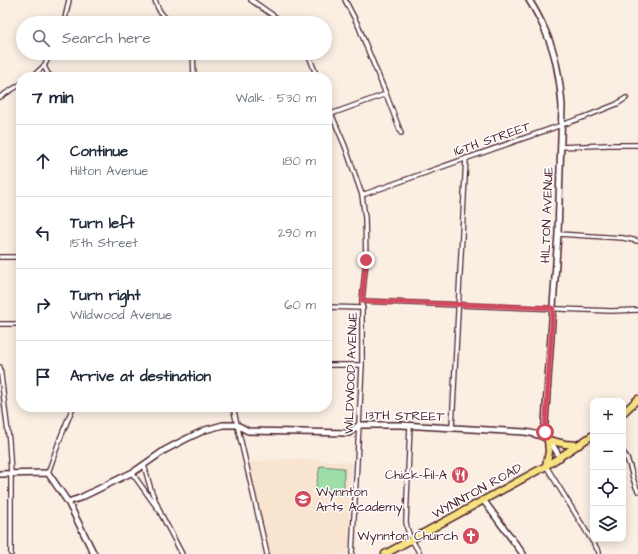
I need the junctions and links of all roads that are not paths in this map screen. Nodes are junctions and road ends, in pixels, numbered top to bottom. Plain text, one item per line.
1 (69, 0) edge
2 (155, 0) edge
3 (251, 0) edge
4 (345, 0) edge
5 (529, 0) edge
6 (66, 16) edge
7 (164, 16) edge
8 (274, 16) edge
9 (47, 60) edge
10 (193, 60) edge
11 (311, 60) edge
12 (44, 66) junction
13 (37, 72) edge
14 (47, 72) edge
15 (194, 72) edge
16 (315, 72) edge
17 (16, 87) edge
18 (386, 94) junction
19 (0, 97) edge
20 (626, 98) dead end
21 (332, 114) edge
22 (332, 116) edge
23 (561, 125) junction
24 (400, 133) dead end
25 (638, 145) edge
26 (560, 147) junction
27 (466, 158) junction
28 (362, 195) junction
29 (558, 234) junction
30 (638, 241) edge
31 (0, 257) edge
32 (16, 257) edge
33 (362, 301) junction
34 (458, 304) junction
35 (332, 307) edge
36 (363, 308) junction
37 (553, 308) junction
38 (638, 310) edge
39 (0, 324) edge
40 (16, 324) edge
41 (332, 364) edge
42 (362, 365) junction
43 (0, 367) edge
44 (638, 399) edge
45 (626, 410) edge
46 (71, 412) edge
47 (234, 412) edge
48 (237, 425) junction
49 (359, 425) junction
50 (410, 425) junction
51 (452, 427) junction
52 (590, 438) edge
53 (546, 439) junction
54 (579, 445) junction
55 (560, 458) junction
56 (626, 458) edge
57 (144, 465) junction
58 (546, 466) junction
59 (48, 473) junction
60 (132, 473) junction
61 (0, 474) edge
62 (11, 474) junction
63 (638, 491) edge
64 (484, 501) junction
65 (68, 502) junction
66 (162, 514) junction
67 (412, 539) junction
68 (11, 554) edge
69 (94, 554) edge
70 (182, 554) edge
71 (267, 554) edge
72 (352, 554) edge
73 (385, 554) edge
74 (420, 554) edge
75 (523, 554) edge
76 (599, 554) edge

1 - 6 street
2 - 7 street
3 - 8 street
4 - 18 street
5 - 23 main road, HILTON AVENUE
9 - 12 street
10 - 15 street
11 - 16 street
12 - 13 street
12 - 14 street
17 - 19 street
18 - 21 street
18 - 24 street
20 - 23 street, 16TH STREET
22 - 28 street, WILDWOOD AVENUE
23 - 26 main road, HILTON AVENUE
23 - 27 street, 16TH STREET
25 - 26 street
26 - 29 main road, HILTON AVENUE
27 - 28 street, 16TH STREET
27 - 34 street
28 - 33 street, WILDWOOD AVENUE
29 - 30 street
29 - 37 main road, HILTON AVENUE
31 - 32 street
33 - 34 street
33 - 36 street, WILDWOOD AVENUE
34 - 37 street
34 - 51 street
35 - 36 street
36 - 42 street, WILDWOOD AVENUE
37 - 38 street
37 - 53 main road, HILTON AVENUE
39 - 40 street
41 - 42 street
42 - 49 street, WILDWOOD AVENUE
43 - 62 street
44 - 45 main road
46 - 59 street
47 - 48 street
48 - 49 main road, 13TH STREET
48 - 57 main road, 13TH STREET
48 - 71 street
49 - 50 main road, 13TH STREET
49 - 72 street, WILDWOOD AVENUE
50 - 51 main road, 13TH STREET
50 - 67 street
51 - 53 main road, 13TH STREET
52 - 54 main road, WYNNTON ROAD
53 - 54 main road
53 - 55 main road
53 - 58 main road
54 - 55 main road, WYNNTON ROAD
55 - 58 main road, WYNNTON ROAD
56 - 63 street
57 - 60 main road, 13TH STREET
57 - 66 street
58 - 64 main road, WYNNTON ROAD
58 - 76 street
59 - 62 main road
59 - 65 main road
60 - 65 main road, 13TH STREET
60 - 66 street
61 - 62 main road
62 - 68 street
64 - 67 main road, WYNNTON ROAD
64 - 75 main road
65 - 69 main road
66 - 70 street
67 - 73 main road, WYNNTON ROAD
67 - 74 street

